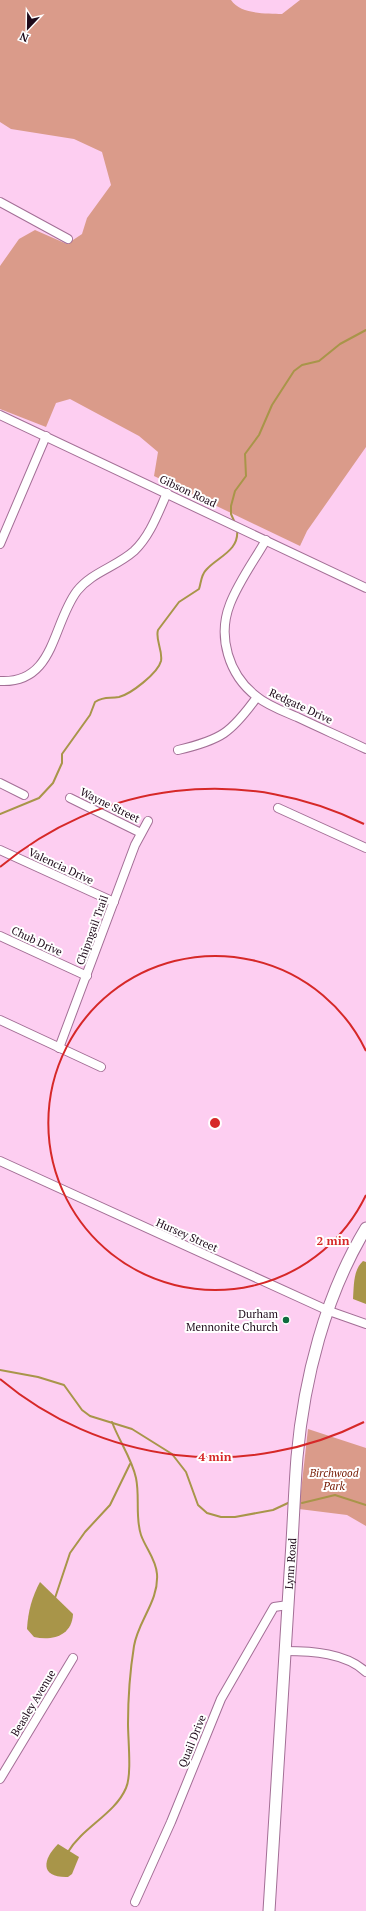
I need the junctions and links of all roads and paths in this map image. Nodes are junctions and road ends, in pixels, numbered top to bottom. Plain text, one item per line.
1 (0, 202) edge
2 (68, 239) dead end
3 (0, 415) edge
4 (46, 436) junction
5 (167, 493) junction
6 (266, 540) junction
7 (0, 544) edge
8 (366, 588) edge
9 (0, 681) edge
10 (257, 697) junction
11 (366, 749) edge
12 (178, 750) dead end
13 (0, 783) edge
14 (24, 795) dead end
15 (70, 798) dead end
16 (278, 808) dead end
17 (148, 821) dead end
18 (141, 832) junction
19 (366, 848) edge
20 (0, 850) edge
21 (114, 902) junction
22 (0, 936) edge
23 (87, 976) junction
24 (0, 1020) edge
25 (59, 1048) junction
26 (101, 1067) dead end
27 (0, 1162) edge
28 (366, 1228) edge
29 (329, 1311) junction
30 (366, 1324) edge
31 (288, 1606) junction
32 (285, 1651) junction
33 (73, 1658) dead end
34 (366, 1672) edge
35 (0, 1779) edge
36 (135, 1902) dead end
37 (269, 1911) edge

1 - 2 street
3 - 4 street, Gibson Road
4 - 5 street, Gibson Road
4 - 7 street
5 - 6 street, Gibson Road
5 - 9 street
6 - 8 street, Gibson Road
6 - 10 street, Redgate Drive
10 - 11 street, Redgate Drive
10 - 12 street
13 - 14 street
15 - 18 street, Wayne Street
16 - 19 street
17 - 18 street, Chipngail Trail
18 - 21 street, Chipngail Trail
20 - 21 street, Valencia Drive
21 - 23 street, Chipngail Trail
22 - 23 street, Chub Drive
23 - 25 street, Chipngail Trail
24 - 25 street
25 - 26 street
27 - 29 street, Hursey Street
28 - 29 street, Lynn Road
29 - 30 street, Hursey Street
29 - 31 street, Lynn Road
31 - 32 street, Lynn Road
31 - 36 street, Quail Drive
32 - 34 street
32 - 37 street, Lynn Road
33 - 35 street, Beasley Avenue

